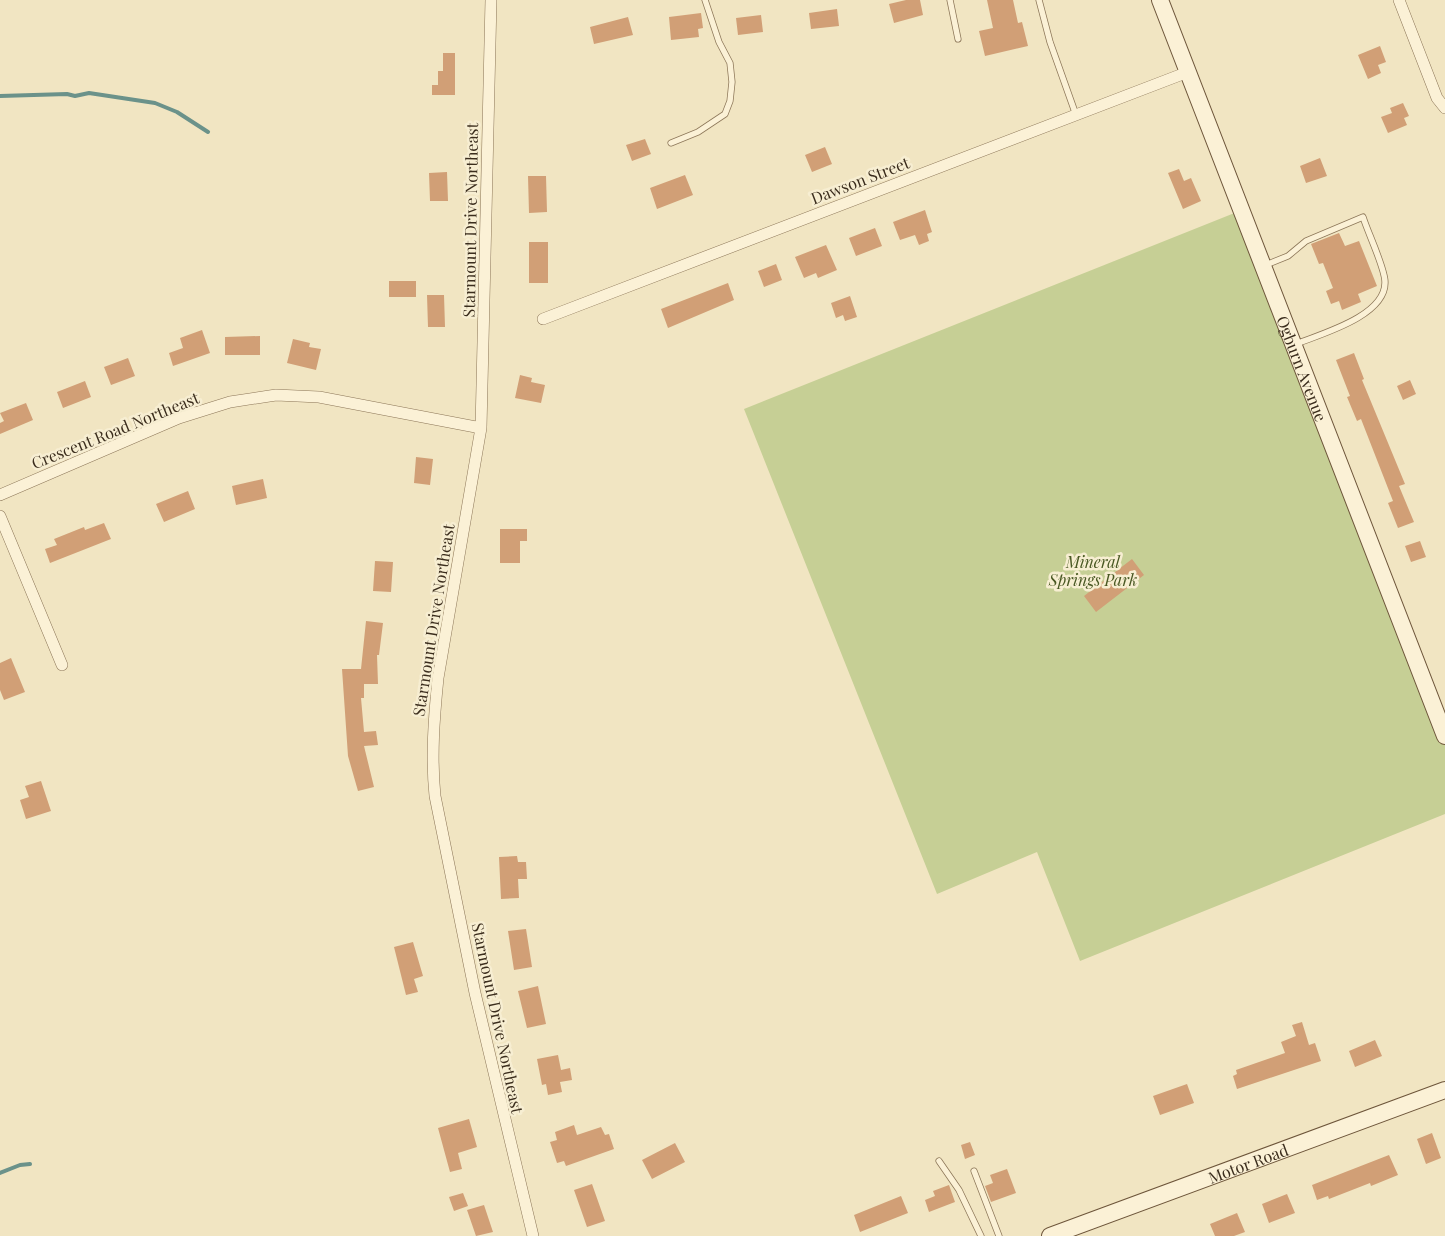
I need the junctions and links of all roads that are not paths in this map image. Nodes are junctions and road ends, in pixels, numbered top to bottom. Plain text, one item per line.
1 (491, 0) edge
2 (705, 0) edge
3 (950, 0) edge
4 (1039, 0) edge
5 (1160, 0) edge
6 (1399, 0) edge
7 (958, 39) dead end
8 (1188, 72) junction
9 (1445, 108) edge
10 (1076, 115) junction
11 (671, 143) dead end
12 (1263, 266) junction
13 (543, 319) dead end
14 (1294, 345) junction
15 (481, 428) junction
16 (1, 493) edge
17 (0, 516) edge
18 (62, 665) dead end
19 (1445, 736) edge
20 (1445, 1090) edge
21 (939, 1161) dead end
22 (974, 1171) dead end
23 (533, 1236) edge
24 (982, 1236) edge
25 (999, 1236) edge
26 (1050, 1236) edge

1 - 15 street, Starmount Drive Northeast
2 - 11 lane
3 - 7 lane
4 - 10 lane
5 - 8 street, Ogburn Avenue
6 - 9 street
8 - 10 street, Dawson Street
8 - 12 street, Ogburn Avenue
10 - 13 street, Dawson Street
12 - 14 street, Ogburn Avenue
12 - 14 lane
14 - 19 street, Ogburn Avenue
15 - 16 street, Crescent Road Northeast
15 - 23 street, Starmount Drive Northeast
17 - 18 street
20 - 26 street, Motor Road
21 - 24 lane
22 - 25 lane

